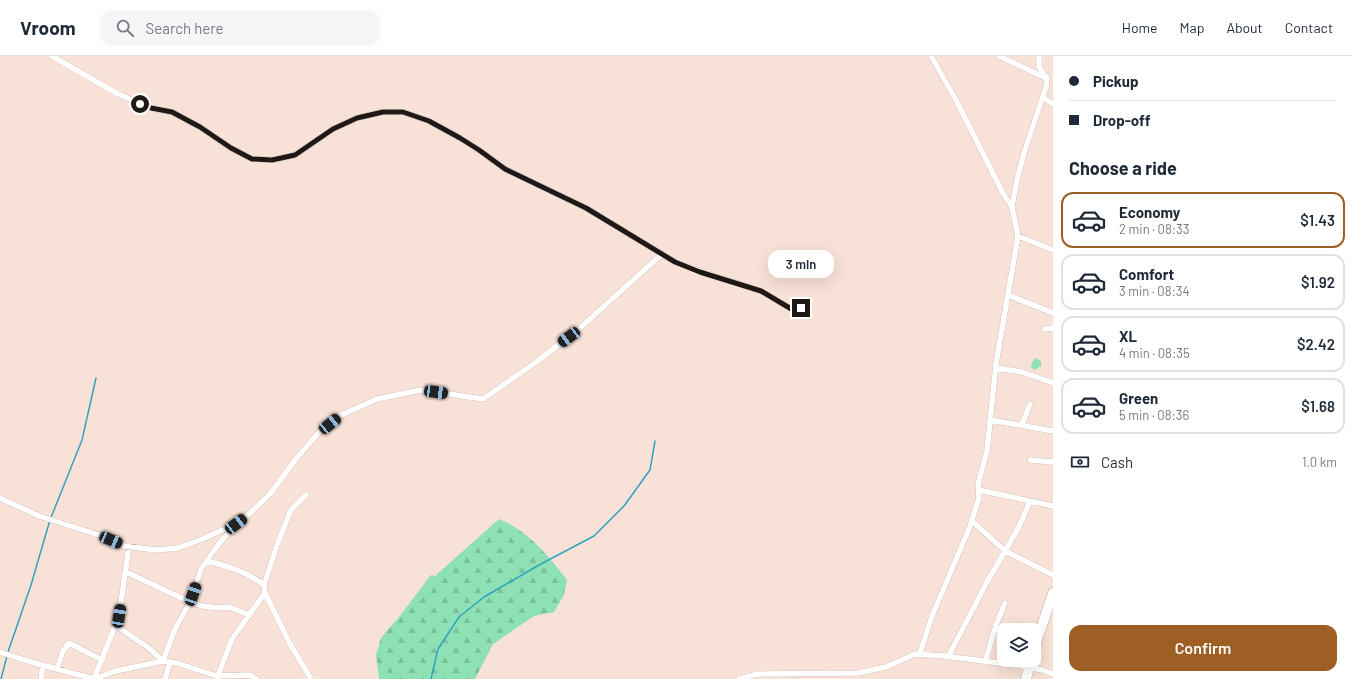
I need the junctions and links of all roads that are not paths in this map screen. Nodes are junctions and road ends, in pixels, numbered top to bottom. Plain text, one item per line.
1 (52, 56) edge
2 (930, 56) edge
3 (999, 56) edge
4 (1039, 56) edge
5 (1047, 78) junction
6 (1044, 98) junction
7 (1053, 104) edge
8 (1012, 207) junction
9 (1018, 236) junction
10 (1053, 250) edge
11 (662, 254) junction
12 (1008, 295) junction
13 (801, 308) dead end
14 (1053, 312) edge
15 (1053, 328) edge
16 (1044, 329) dead end
17 (996, 368) junction
18 (1053, 383) edge
19 (1030, 404) dead end
20 (990, 420) junction
21 (1022, 425) junction
22 (1053, 431) edge
23 (1030, 460) dead end
24 (1053, 462) edge
25 (979, 490) junction
26 (306, 495) dead end
27 (0, 498) edge
28 (1030, 501) junction
29 (1053, 506) edge
30 (972, 521) junction
31 (236, 524) junction
32 (129, 546) junction
33 (1005, 551) junction
34 (207, 561) junction
35 (126, 572) junction
36 (1053, 575) edge
37 (264, 585) junction
38 (265, 593) junction
39 (1053, 593) edge
40 (190, 602) junction
41 (1005, 603) dead end
42 (1049, 613) edge
43 (250, 615) junction
44 (115, 624) junction
45 (1041, 632) edge
46 (0, 652) edge
47 (920, 654) junction
48 (948, 656) junction
49 (102, 660) junction
50 (163, 661) junction
51 (170, 662) junction
52 (985, 662) junction
53 (997, 663) edge
54 (44, 665) junction
55 (1029, 667) edge
56 (1036, 667) edge
57 (56, 669) junction
58 (1053, 674) edge
59 (752, 677) edge
60 (217, 678) edge
61 (41, 679) edge
62 (95, 679) edge
63 (165, 679) edge
64 (256, 679) edge
65 (311, 679) edge
66 (740, 679) edge
67 (1026, 679) edge

1 - 11 street
2 - 8 street
3 - 5 street
4 - 5 street
5 - 6 street
6 - 7 street
6 - 8 street
8 - 9 street
9 - 10 street
9 - 12 street
11 - 13 street
11 - 31 street
12 - 14 street
12 - 17 street
15 - 16 street
17 - 18 street
17 - 20 street
19 - 21 street
20 - 21 street
20 - 25 street
21 - 22 street
23 - 24 street
25 - 28 street
25 - 30 street
26 - 37 street
27 - 32 street
28 - 29 street
28 - 33 street
30 - 33 street
30 - 47 street
31 - 32 street
31 - 34 street
32 - 35 street
33 - 36 street
33 - 48 street
34 - 37 street
34 - 40 street
35 - 40 street
35 - 44 street
37 - 38 street
38 - 43 street
38 - 65 street
39 - 42 highway
40 - 43 street
40 - 50 street
41 - 52 street
42 - 45 highway
43 - 60 street
44 - 49 street
44 - 50 street
46 - 54 street
47 - 48 street
47 - 59 street
48 - 52 street
49 - 57 street
49 - 62 street
50 - 51 street
50 - 62 street
51 - 60 street
51 - 63 street
52 - 53 street
54 - 57 street
54 - 61 street
55 - 67 highway
56 - 58 street
57 - 62 street
59 - 66 street
60 - 64 street

